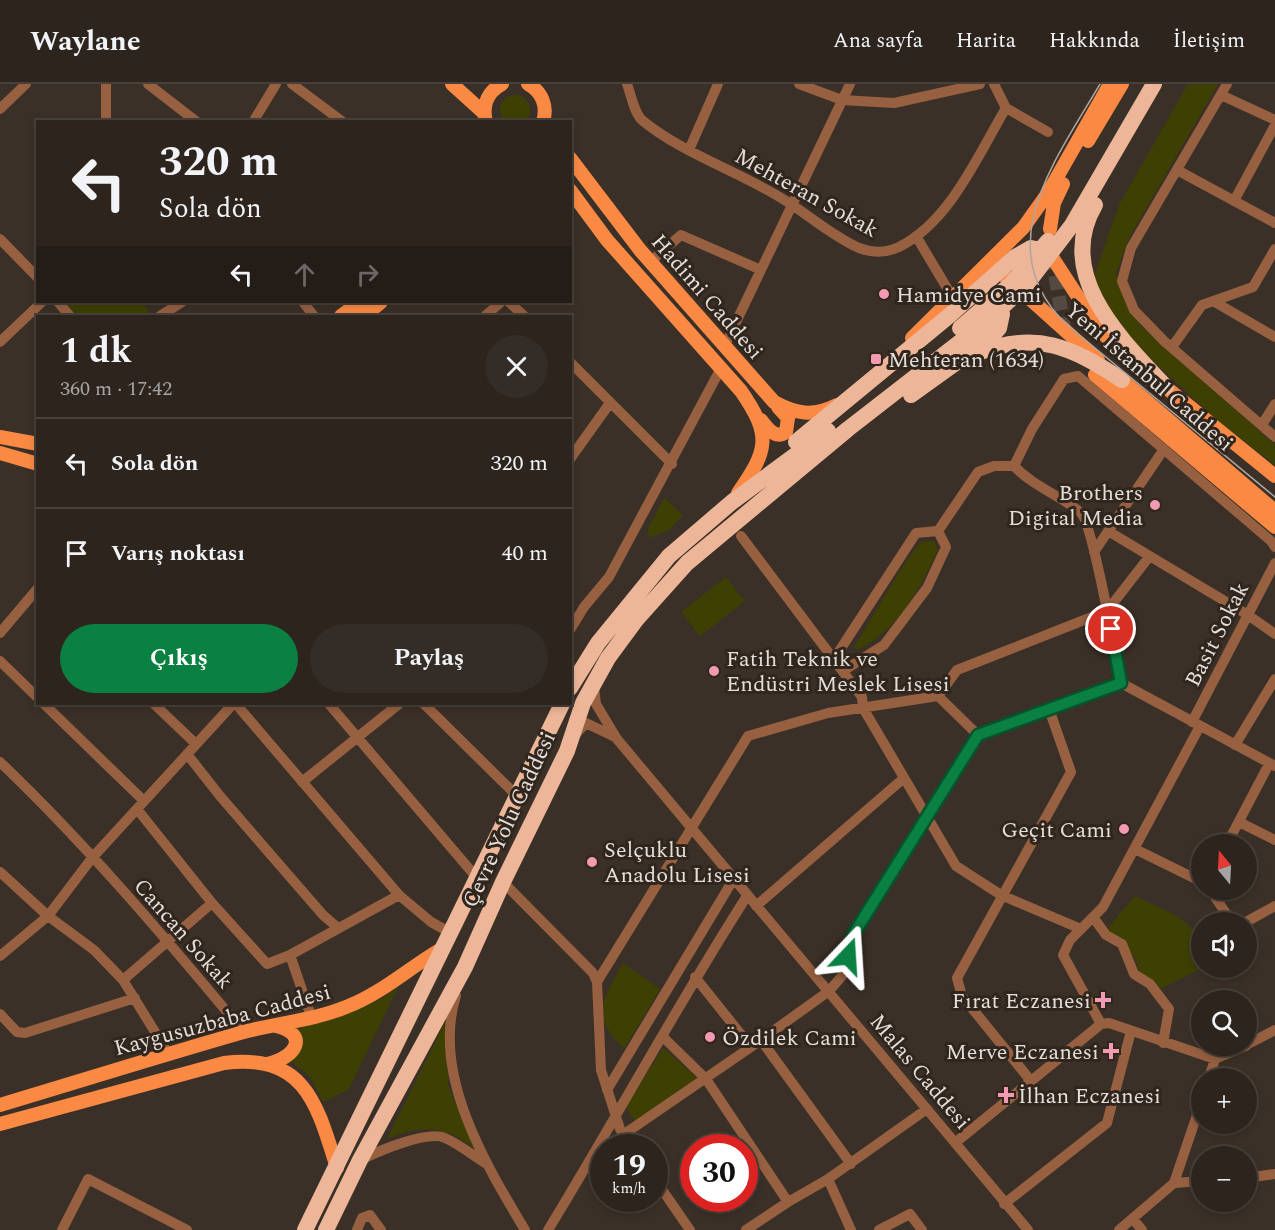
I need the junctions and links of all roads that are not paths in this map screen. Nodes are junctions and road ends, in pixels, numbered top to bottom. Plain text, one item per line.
1 (26, 84) edge
2 (106, 84) edge
3 (148, 84) edge
4 (276, 84) edge
5 (292, 84) edge
6 (452, 84) edge
7 (502, 84) edge
8 (528, 84) edge
9 (546, 84) edge
10 (627, 84) edge
11 (718, 84) edge
12 (799, 84) edge
13 (850, 84) edge
14 (980, 84) edge
15 (994, 84) edge
16 (1110, 84) edge
17 (1122, 84) edge
18 (1141, 84) edge
19 (1154, 84) edge
20 (1167, 84) edge
21 (1227, 84) edge
22 (1221, 95) junction
23 (842, 100) junction
24 (1006, 108) junction
25 (0, 109) edge
26 (546, 114) edge
27 (485, 119) edge
28 (104, 120) edge
29 (194, 120) edge
30 (253, 120) edge
31 (340, 120) edge
32 (1275, 120) edge
33 (1275, 125) edge
34 (1048, 132) dead end
35 (689, 150) junction
36 (572, 161) edge
37 (1177, 170) junction
38 (572, 193) edge
39 (1234, 201) junction
40 (793, 206) junction
41 (1274, 222) edge
42 (1050, 229) dead end
43 (916, 236) junction
44 (0, 239) edge
45 (1275, 249) edge
46 (1048, 251) joint
47 (650, 262) junction
48 (761, 270) junction
49 (999, 271) junction
50 (36, 274) edge
51 (1214, 301) junction
52 (41, 303) edge
53 (58, 303) edge
54 (179, 303) edge
55 (304, 303) edge
56 (359, 303) edge
57 (380, 303) edge
58 (500, 303) edge
59 (510, 303) edge
60 (948, 310) junction
61 (69, 315) edge
62 (161, 315) edge
63 (313, 315) edge
64 (342, 315) edge
65 (365, 315) edge
66 (486, 315) edge
67 (523, 315) edge
68 (1275, 337) edge
69 (0, 342) edge
70 (724, 345) junction
71 (1172, 348) junction
72 (960, 360) junction
73 (572, 364) edge
74 (720, 370) junction
75 (1095, 375) dead end
76 (1122, 380) junction
77 (1166, 387) junction
78 (774, 402) junction
79 (610, 403) junction
80 (1275, 404) edge
81 (758, 416) junction
82 (844, 417) junction
83 (1262, 425) junction
84 (0, 437) edge
85 (1275, 437) edge
86 (36, 444) edge
87 (1164, 449) junction
88 (0, 453) edge
89 (572, 456) edge
90 (36, 463) edge
91 (672, 464) junction
92 (1014, 466) junction
93 (1275, 476) edge
94 (732, 502) junction
95 (1275, 511) edge
96 (744, 514) junction
97 (1275, 527) edge
98 (938, 531) junction
99 (1108, 531) junction
100 (741, 536) dead end
101 (1275, 548) edge
102 (1094, 552) junction
103 (1149, 557) junction
104 (1275, 563) edge
105 (36, 589) edge
106 (1107, 611) junction
107 (1248, 615) junction
108 (572, 627) edge
109 (0, 633) edge
110 (1275, 634) edge
111 (834, 659) junction
112 (0, 661) edge
113 (843, 671) junction
114 (1275, 679) edge
115 (572, 680) edge
116 (595, 680) junction
117 (1121, 683) junction
118 (36, 696) edge
119 (938, 696) junction
120 (45, 705) edge
121 (155, 705) edge
122 (234, 705) edge
123 (236, 705) edge
124 (330, 705) edge
125 (398, 705) edge
126 (425, 705) edge
127 (561, 705) edge
128 (863, 708) junction
129 (1049, 709) junction
130 (1196, 724) junction
131 (978, 735) junction
132 (358, 737) junction
133 (617, 739) junction
134 (196, 744) junction
135 (1235, 745) junction
136 (567, 751) junction
137 (187, 754) junction
138 (0, 762) edge
139 (1272, 765) edge
140 (904, 778) junction
141 (302, 782) junction
142 (516, 795) junction
143 (141, 805) junction
144 (926, 816) junction
145 (1239, 822) junction
146 (693, 826) junction
147 (1232, 834) edge
148 (1275, 840) edge
149 (1135, 849) junction
150 (92, 858) junction
151 (0, 872) edge
152 (1191, 877) edge
153 (477, 878) junction
154 (733, 880) junction
155 (503, 882) junction
156 (399, 895) junction
157 (1001, 895) junction
158 (747, 896) junction
159 (212, 903) junction
160 (756, 906) junction
161 (1275, 906) edge
162 (48, 916) junction
163 (1257, 916) edge
164 (1093, 917) junction
165 (338, 928) junction
166 (1081, 929) junction
167 (451, 933) junction
168 (169, 943) junction
169 (443, 948) junction
170 (290, 955) junction
171 (0, 956) edge
172 (465, 967) junction
173 (695, 977) junction
174 (123, 980) junction
175 (597, 982) junction
176 (829, 991) junction
177 (135, 998) junction
178 (0, 1014) edge
179 (312, 1019) junction
180 (1101, 1024) junction
181 (273, 1026) junction
182 (1275, 1030) edge
183 (248, 1031) junction
184 (1131, 1031) junction
185 (662, 1036) junction
186 (1257, 1039) edge
187 (761, 1040) junction
188 (1163, 1043) junction
189 (751, 1047) junction
190 (168, 1053) junction
191 (1222, 1056) edge
192 (1215, 1059) junction
193 (267, 1064) junction
194 (1212, 1068) edge
195 (706, 1079) junction
196 (1031, 1081) junction
197 (607, 1090) junction
198 (0, 1105) edge
199 (927, 1109) junction
200 (617, 1119) junction
201 (0, 1124) edge
202 (1191, 1133) edge
203 (624, 1134) joint
204 (955, 1143) junction
205 (360, 1160) junction
206 (485, 1163) junction
207 (851, 1164) junction
208 (337, 1168) junction
209 (1275, 1174) edge
210 (1257, 1176) edge
211 (828, 1179) junction
212 (1191, 1182) edge
213 (1174, 1183) junction
214 (668, 1198) edge
215 (788, 1202) junction
216 (1004, 1204) junction
217 (1133, 1219) junction
218 (62, 1230) edge
219 (187, 1230) edge
220 (305, 1230) edge
221 (326, 1230) edge
222 (357, 1230) edge
223 (381, 1230) edge
224 (525, 1230) edge
225 (548, 1230) edge
226 (690, 1230) edge
227 (746, 1230) edge
228 (851, 1230) edge
229 (879, 1230) edge
230 (922, 1230) edge
231 (1028, 1230) edge
232 (1119, 1230) edge
233 (1142, 1230) edge

1 - 25 street
2 - 28 street
3 - 29 street
4 - 30 street
5 - 31 street
6 - 27 main road
7 - 27 main road
8 - 26 main road
9 - 26 main road
10 - 35 street, Mehteran Sokak
11 - 35 street
12 - 23 street
13 - 23 street
14 - 23 street
15 - 24 street
16 - 60 main road
17 - 42 main road
18 - 82 highway
19 - 82 highway
20 - 77 highway
21 - 22 street
22 - 32 street
22 - 37 street
23 - 40 street
24 - 34 street
24 - 43 street, Mehteran Sokak
33 - 39 street
35 - 40 street, Mehteran Sokak
36 - 47 main road, Hadimi Caddesi
37 - 39 street
37 - 71 street
38 - 74 main road, Hadimi Caddesi
39 - 41 street
40 - 43 street, Mehteran Sokak
40 - 48 street
43 - 60 street
44 - 50 street
45 - 51 street
46 - 49 highway
46 - 77 main road, Yeni İstanbul Caddesi
47 - 48 street
47 - 70 main road, Hadimi Caddesi
48 - 70 street
49 - 60 highway
49 - 76 main road, Yeni İstanbul Caddesi
51 - 68 street
51 - 71 street
52 - 69 street
53 - 61 street
54 - 62 street
55 - 63 street
56 - 64 main road
57 - 65 main road
58 - 66 street
59 - 67 street
60 - 72 highway
60 - 82 highway
70 - 78 main road, Hadimi Caddesi
71 - 83 street
72 - 76 highway
72 - 96 highway
73 - 79 street
74 - 81 main road, Hadimi Caddesi
74 - 91 street
75 - 97 main road, Yeni İstanbul Caddesi
76 - 95 main road, Yeni İstanbul Caddesi
77 - 93 main road, Yeni İstanbul Caddesi
78 - 81 main road
78 - 82 main road, Hadimi Caddesi
79 - 89 street
79 - 91 street
80 - 83 street
81 - 94 main road, Hadimi Caddesi
82 - 94 highway
82 - 96 highway, Çevre Yolu Caddesi
83 - 85 street
84 - 86 main road
87 - 92 street
87 - 99 street
87 - 101 street
88 - 90 main road
91 - 108 street
92 - 98 street
92 - 102 street
94 - 115 highway
96 - 116 highway, Çevre Yolu Caddesi
98 - 111 street
98 - 113 street
99 - 102 street
99 - 103 street
100 - 111 street
102 - 106 street
103 - 106 street
103 - 107 street
104 - 107 street, Basit Sokak
105 - 109 street
106 - 117 street
106 - 119 street
107 - 110 street
107 - 130 street, Basit Sokak
111 - 113 street
112 - 118 street
113 - 128 street
114 - 135 street
116 - 133 street, Malas Caddesi
116 - 136 highway, Çevre Yolu Caddesi
117 - 129 street
117 - 130 street
119 - 128 street
119 - 131 street
120 - 143 street
121 - 134 street
122 - 134 street
123 - 141 street
124 - 132 street
125 - 132 street
126 - 142 street
127 - 142 highway, Çevre Yolu Caddesi
128 - 140 street
128 - 146 street
129 - 131 street
129 - 157 street
130 - 135 street
130 - 149 street, Basit Sokak
131 - 144 street
132 - 141 street
132 - 153 street
133 - 136 street
133 - 146 street, Malas Caddesi
134 - 137 street
135 - 139 street
136 - 155 highway, Çevre Yolu Caddesi
137 - 143 street
137 - 165 street
138 - 150 street, Cancan Sokak
139 - 145 street
140 - 144 street
140 - 160 street
141 - 156 street
142 - 153 highway, Çevre Yolu Caddesi
143 - 150 street
143 - 159 street
144 - 157 street
144 - 176 street
145 - 147 street
145 - 148 street
146 - 154 street, Malas Caddesi
146 - 175 street
149 - 152 street
149 - 164 street, Basit Sokak
150 - 162 street
150 - 168 street, Cancan Sokak
151 - 162 street
153 - 167 highway, Çevre Yolu Caddesi
154 - 158 street, Malas Caddesi
154 - 197 street
155 - 172 highway, Çevre Yolu Caddesi
155 - 175 street
156 - 165 street
156 - 167 street
157 - 166 street
157 - 196 street
158 - 160 street, Malas Caddesi
158 - 173 street
159 - 168 street
159 - 170 street
160 - 176 street, Malas Caddesi
161 - 163 street
162 - 171 street
162 - 174 street
164 - 166 street, Basit Sokak
164 - 188 street
165 - 170 street
166 - 180 street, Basit Sokak
167 - 169 highway, Çevre Yolu Caddesi
168 - 174 street
168 - 183 street, Cancan Sokak
169 - 179 main road, Kaygusuzbaba Caddesi
169 - 208 highway, Çevre Yolu Caddesi
170 - 179 street
172 - 205 highway, Çevre Yolu Caddesi
172 - 206 street
173 - 185 street
173 - 189 street
174 - 177 street
175 - 197 street
176 - 187 street
176 - 199 street, Malas Caddesi
177 - 178 street
177 - 190 street
179 - 181 main road, Kaygusuzbaba Caddesi
180 - 184 street
180 - 196 street
181 - 183 main road, Kaygusuzbaba Caddesi
181 - 193 main road
182 - 186 street
183 - 190 main road, Kaygusuzbaba Caddesi
184 - 188 street
184 - 216 street
185 - 195 street
185 - 200 street
187 - 189 street
187 - 207 street
188 - 192 street
189 - 195 street
190 - 198 main road, Kaygusuzbaba Caddesi
191 - 192 street
192 - 194 street
193 - 201 main road, Kaygusuzbaba Caddesi
193 - 208 main road, Kaygusuzbaba Caddesi
195 - 203 street
195 - 215 street
196 - 204 street
197 - 200 street
199 - 204 street, Malas Caddesi
199 - 207 street
200 - 203 street
200 - 225 street
202 - 213 street
204 - 216 street, Malas Caddesi
205 - 206 street
205 - 221 highway, Çevre Yolu Caddesi
206 - 224 street
207 - 211 street
208 - 220 highway, Çevre Yolu Caddesi
209 - 210 street
211 - 215 street
211 - 228 street
212 - 213 street
213 - 217 street
214 - 226 street
215 - 227 street
216 - 231 street, Malas Caddesi
217 - 232 street
217 - 233 street
218 - 219 street
222 - 223 street
229 - 230 street

